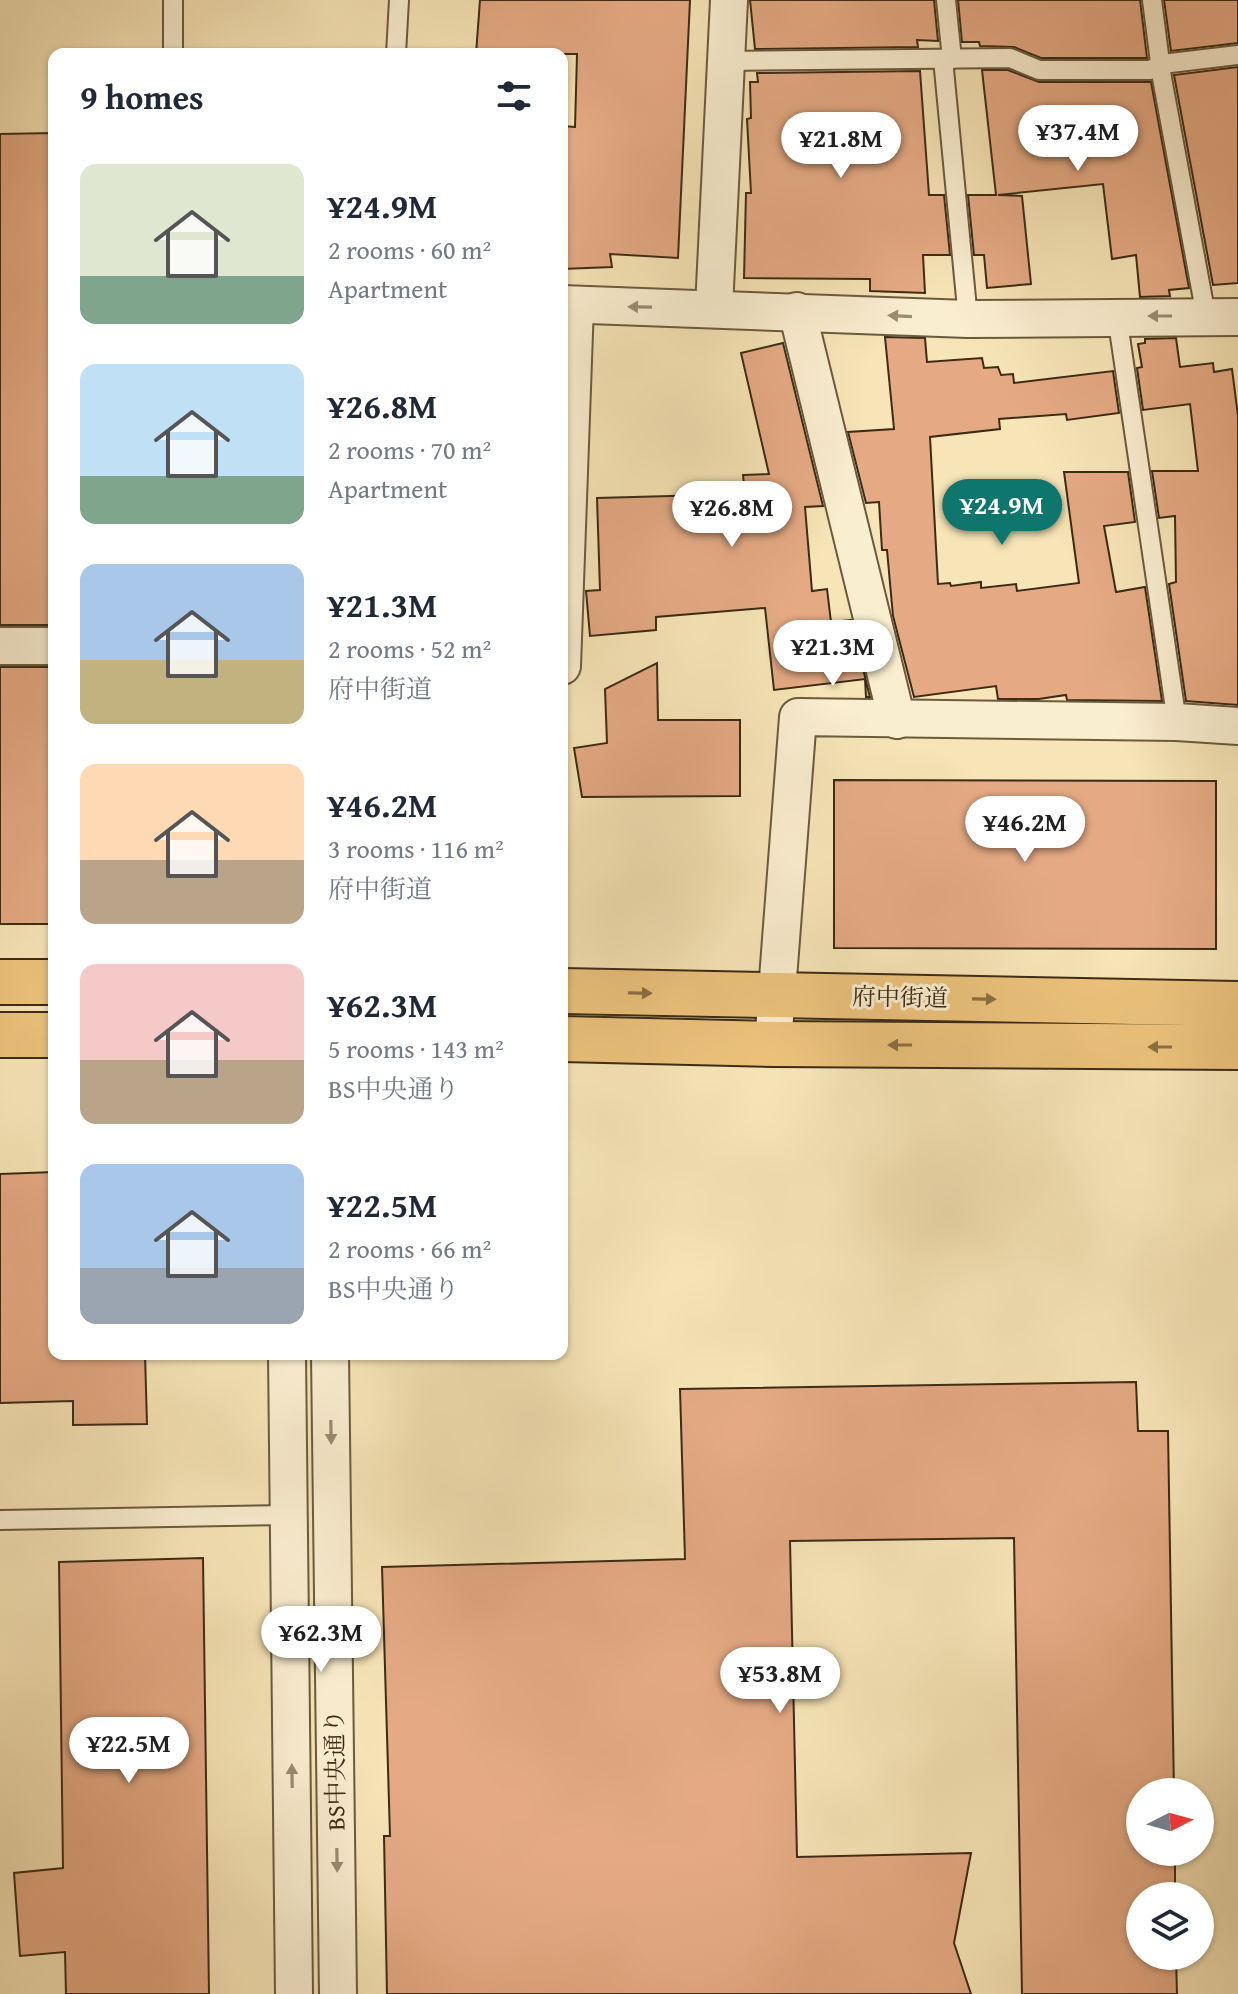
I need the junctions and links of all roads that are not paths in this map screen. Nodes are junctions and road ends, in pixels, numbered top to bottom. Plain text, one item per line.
1 (173, 0) edge
2 (399, 0) edge
3 (729, 0) edge
4 (946, 0) edge
5 (1152, 0) edge
6 (173, 48) edge
7 (396, 48) edge
8 (1238, 55) edge
9 (948, 59) junction
10 (726, 61) junction
11 (1162, 64) junction
12 (569, 305) edge
13 (714, 308) junction
14 (797, 311) junction
15 (1117, 316) junction
16 (1222, 316) edge
17 (968, 319) junction
18 (568, 357) edge
19 (0, 646) edge
20 (48, 646) edge
21 (897, 720) junction
22 (1177, 722) junction
23 (1238, 726) edge
24 (0, 982) edge
25 (48, 982) edge
26 (568, 991) edge
27 (776, 995) junction
28 (1238, 1004) edge
29 (0, 1035) edge
30 (48, 1035) edge
31 (568, 1039) edge
32 (773, 1044) junction
33 (1238, 1047) edge
34 (287, 1360) edge
35 (330, 1360) edge
36 (289, 1515) junction
37 (0, 1520) edge
38 (294, 1994) edge
39 (338, 1994) edge

1 - 6 lane
2 - 7 lane
3 - 10 street
4 - 9 lane
5 - 11 lane
8 - 11 lane
9 - 10 lane
9 - 11 lane
9 - 17 lane
10 - 13 street
11 - 16 lane
13 -> 12 street
12 - 18 street
13 - 14 street
17 -> 14 street
14 - 21 street
16 -> 15 street
15 - 17 street
15 - 22 lane
19 - 20 street
21 - 22 street
21 - 27 street
22 - 23 street
24 - 25 main road
26 -> 27 main road, 府中街道
27 -> 28 main road, 府中街道
27 - 32 street
29 - 30 main road
31 - 32 main road, 府中街道
33 -> 32 main road, 府中街道
34 - 36 street, BS中央通り
35 -> 39 street, BS中央通り
36 - 37 lane
38 -> 36 street, BS中央通り

